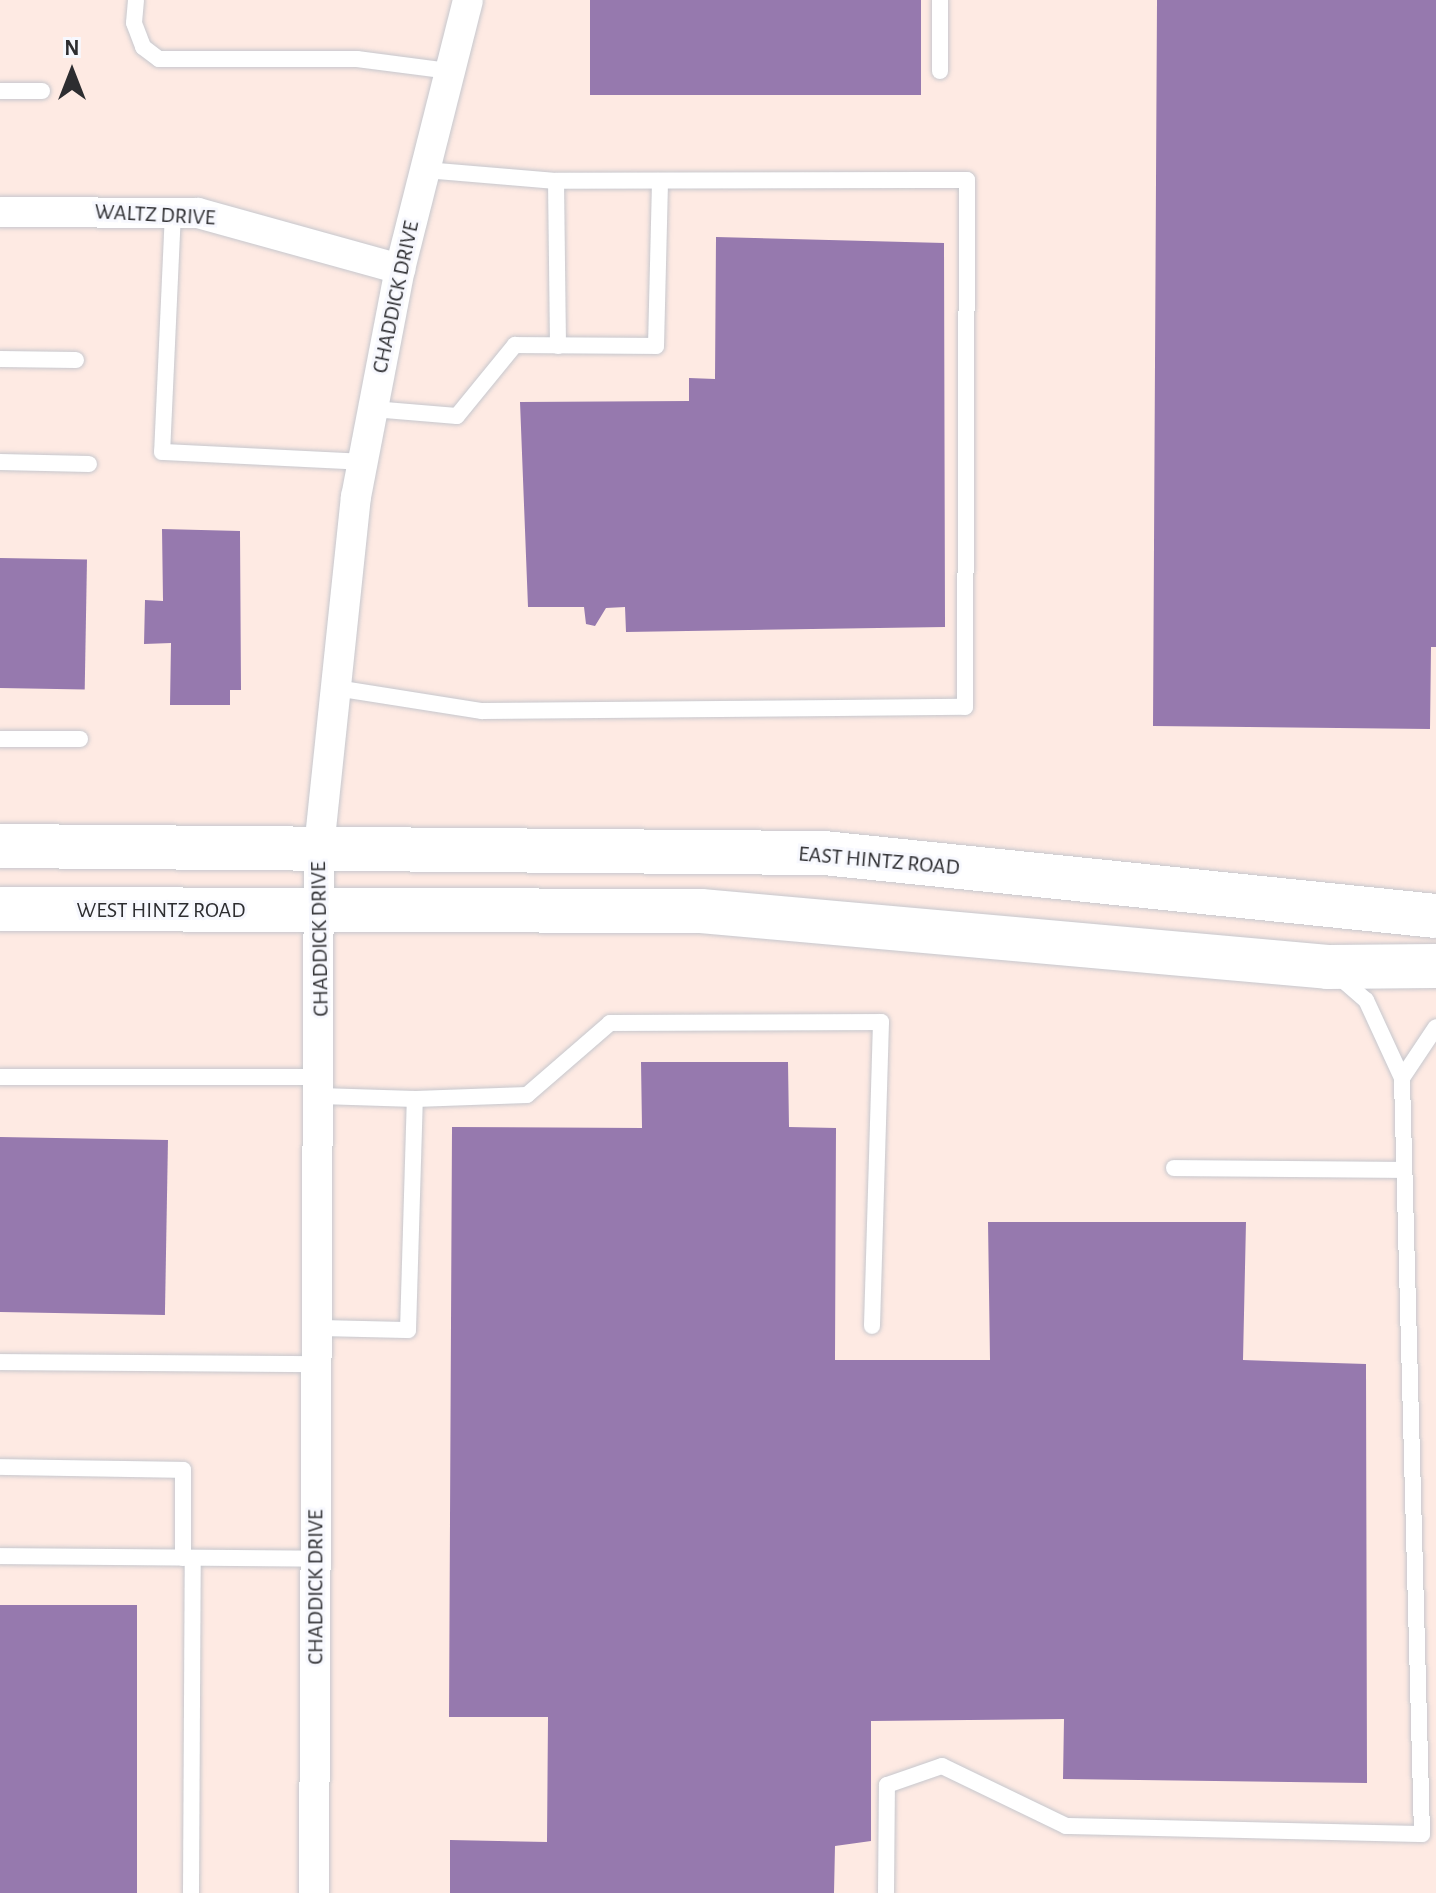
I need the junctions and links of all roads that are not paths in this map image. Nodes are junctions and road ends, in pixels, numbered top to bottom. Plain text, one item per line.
1 (136, 0) edge
2 (468, 0) edge
3 (940, 0) edge
4 (450, 71) junction
5 (940, 71) dead end
6 (0, 91) edge
7 (42, 91) dead end
8 (425, 170) junction
9 (556, 181) junction
10 (660, 181) junction
11 (0, 212) edge
12 (173, 212) junction
13 (400, 269) junction
14 (558, 346) junction
15 (0, 359) edge
16 (76, 360) dead end
17 (373, 409) junction
18 (0, 462) edge
19 (363, 462) junction
20 (89, 464) dead end
21 (336, 688) junction
22 (0, 739) edge
23 (80, 739) dead end
24 (0, 846) edge
25 (319, 848) junction
26 (0, 909) edge
27 (322, 910) junction
28 (1436, 916) edge
29 (1436, 966) edge
30 (1328, 967) junction
31 (1436, 1027) edge
32 (0, 1077) edge
33 (1402, 1078) junction
34 (320, 1087) junction
35 (415, 1099) junction
36 (1174, 1168) dead end
37 (1403, 1170) junction
38 (872, 1326) dead end
39 (318, 1328) junction
40 (0, 1362) edge
41 (318, 1364) junction
42 (0, 1467) edge
43 (0, 1556) edge
44 (188, 1558) junction
45 (317, 1559) junction
46 (191, 1893) edge
47 (314, 1893) edge
48 (886, 1893) edge

1 - 4 lane
2 - 4 street, CHADDICK DRIVE
3 - 5 lane
4 - 8 street, CHADDICK DRIVE
6 - 7 lane
8 - 9 lane
8 - 13 street, CHADDICK DRIVE
9 - 10 lane
9 - 14 lane
10 - 14 lane
10 - 21 lane
11 - 12 street, WALTZ DRIVE
12 - 13 street, WALTZ DRIVE
12 - 19 lane
13 - 17 street, CHADDICK DRIVE
14 - 17 lane
15 - 16 lane
17 - 19 street, CHADDICK DRIVE
18 - 20 lane
19 - 21 street, CHADDICK DRIVE
21 - 25 street, CHADDICK DRIVE
22 - 23 lane
24 - 25 main road
25 - 27 street, CHADDICK DRIVE
25 - 28 main road, EAST HINTZ ROAD
26 - 27 main road, WEST HINTZ ROAD
27 - 30 main road
27 - 34 street, CHADDICK DRIVE
29 - 30 main road
30 - 33 lane
31 - 33 lane
32 - 34 lane
33 - 37 lane
34 - 35 lane
34 - 39 street, CHADDICK DRIVE
35 - 38 lane
35 - 39 lane
36 - 37 lane
37 - 48 lane
39 - 41 street, CHADDICK DRIVE
40 - 41 lane
41 - 45 street, CHADDICK DRIVE
42 - 44 lane
43 - 44 lane
44 - 45 lane
44 - 46 lane
45 - 47 street, CHADDICK DRIVE

